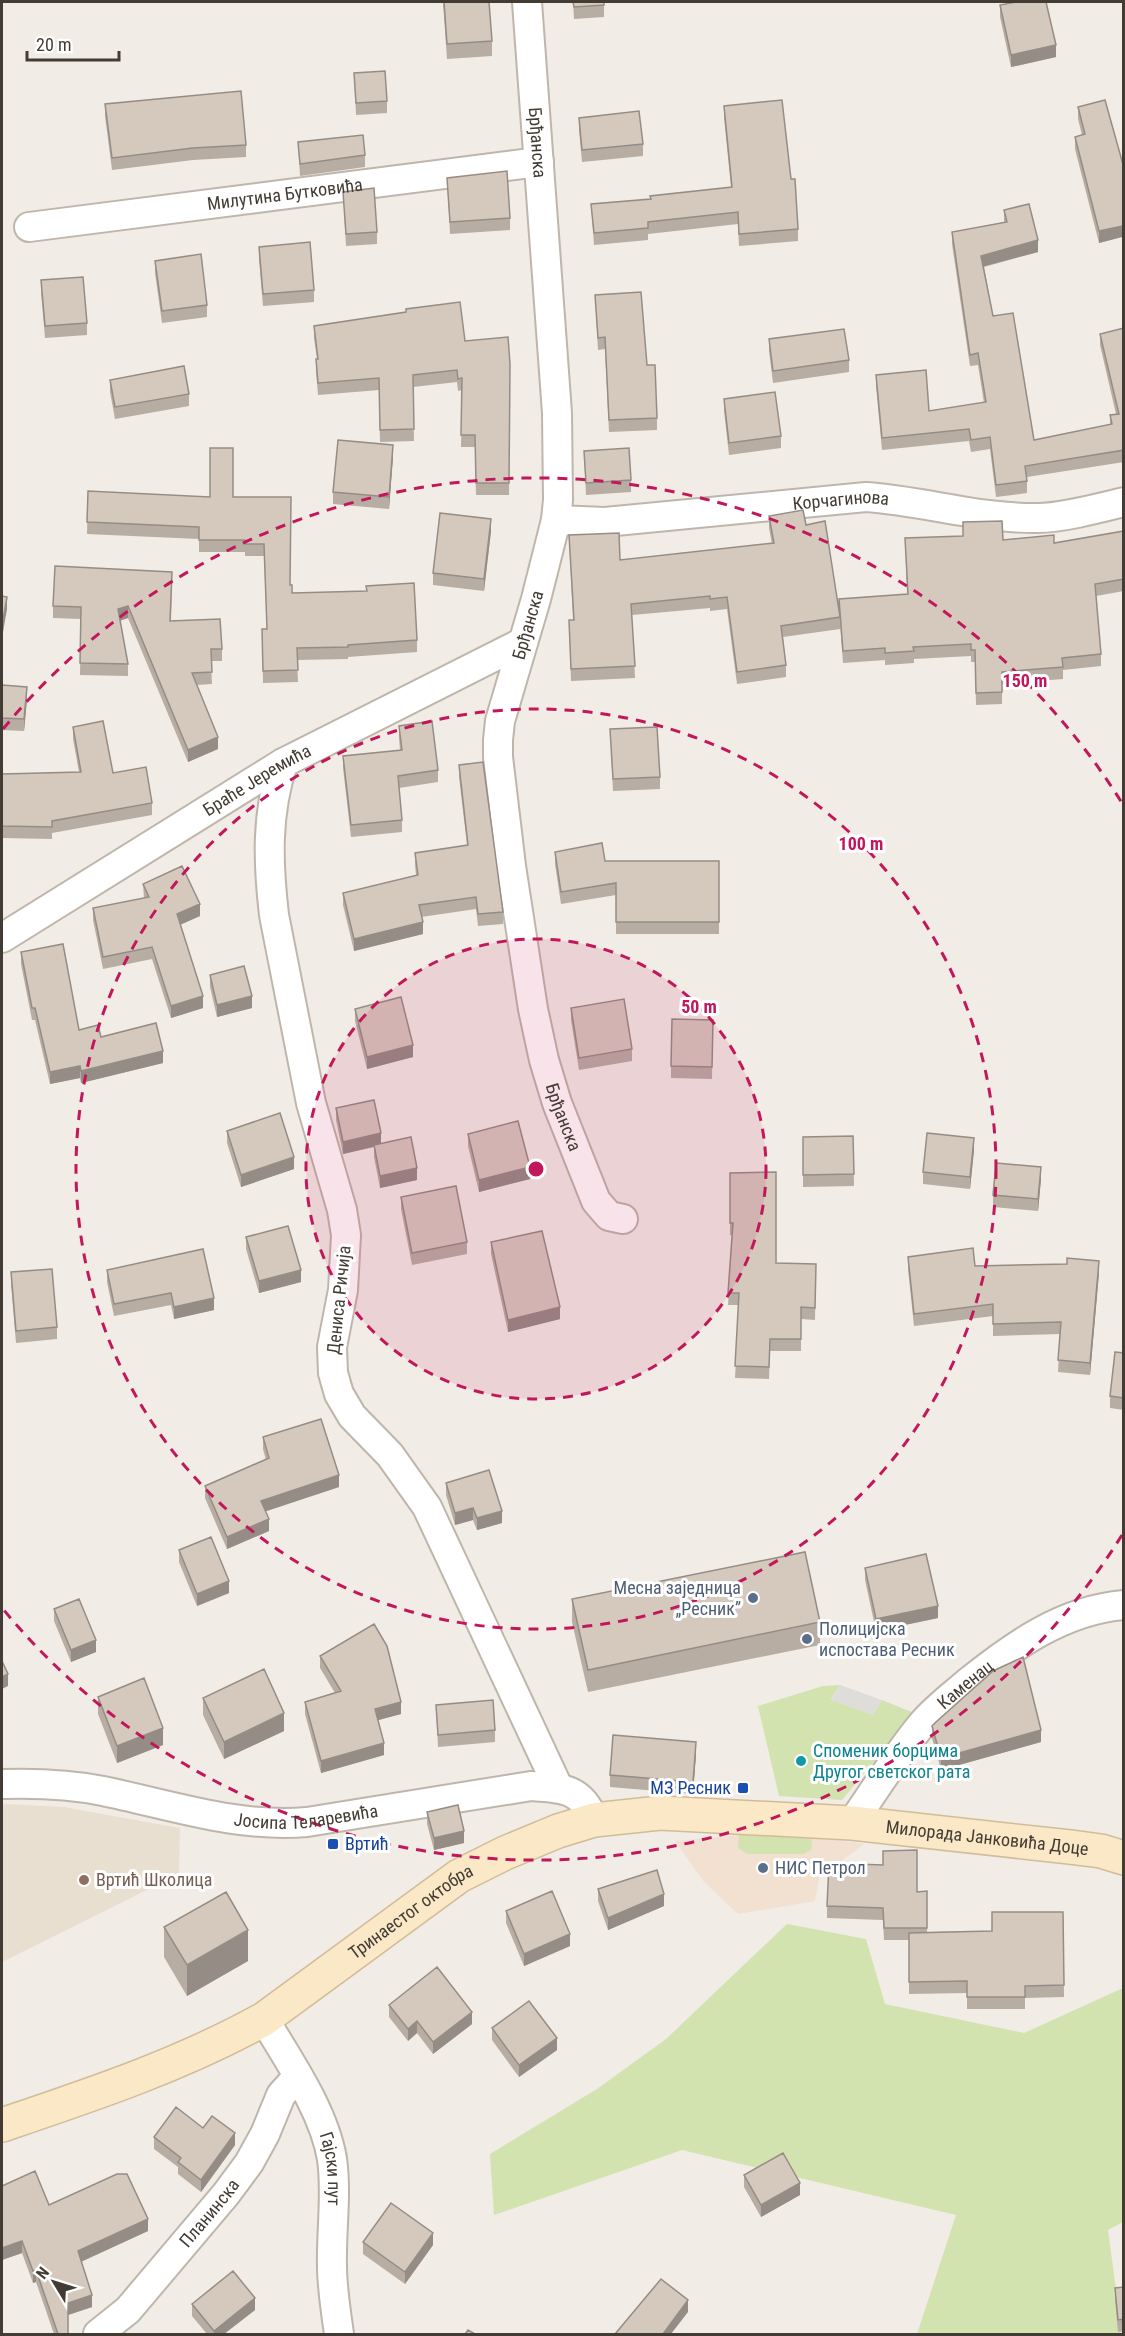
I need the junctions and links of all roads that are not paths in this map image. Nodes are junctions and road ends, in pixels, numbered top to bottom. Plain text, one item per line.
1 (527, 2) edge
2 (540, 162) junction
3 (29, 226) dead end
4 (1124, 502) edge
5 (556, 520) junction
6 (523, 642) junction
7 (283, 763) junction
8 (2, 938) edge
9 (623, 1219) dead end
10 (1124, 1605) edge
11 (2, 1784) edge
12 (558, 1787) junction
13 (594, 1821) junction
14 (852, 1823) junction
15 (1124, 1858) edge
16 (264, 2019) junction
17 (298, 2076) junction
18 (2, 2126) edge
19 (98, 2334) edge
20 (339, 2334) edge

1 - 2 street, Брђанска
2 - 3 street, Милутина Бутковића
2 - 5 street, Брђанска
4 - 5 street, Корчагинова
5 - 6 street, Брђанска
6 - 7 street, Браће Јеремића
6 - 9 street, Брђанска
7 - 8 street, Браће Јеремића
7 - 12 street, Дениса Ричија
10 - 14 street, Каменац
11 - 12 street, Јосипа Теларевића
12 - 13 street, Јосипа Теларевића
13 - 14 street, Тринаестог октобра
13 - 16 street, Тринаестог октобра
14 - 15 street, Милорада Јанковића Доце
16 - 17 street, Гајски пут
16 - 18 street, Тринаестог октобра
17 - 19 street, Планинска
17 - 20 street, Гајски пут

